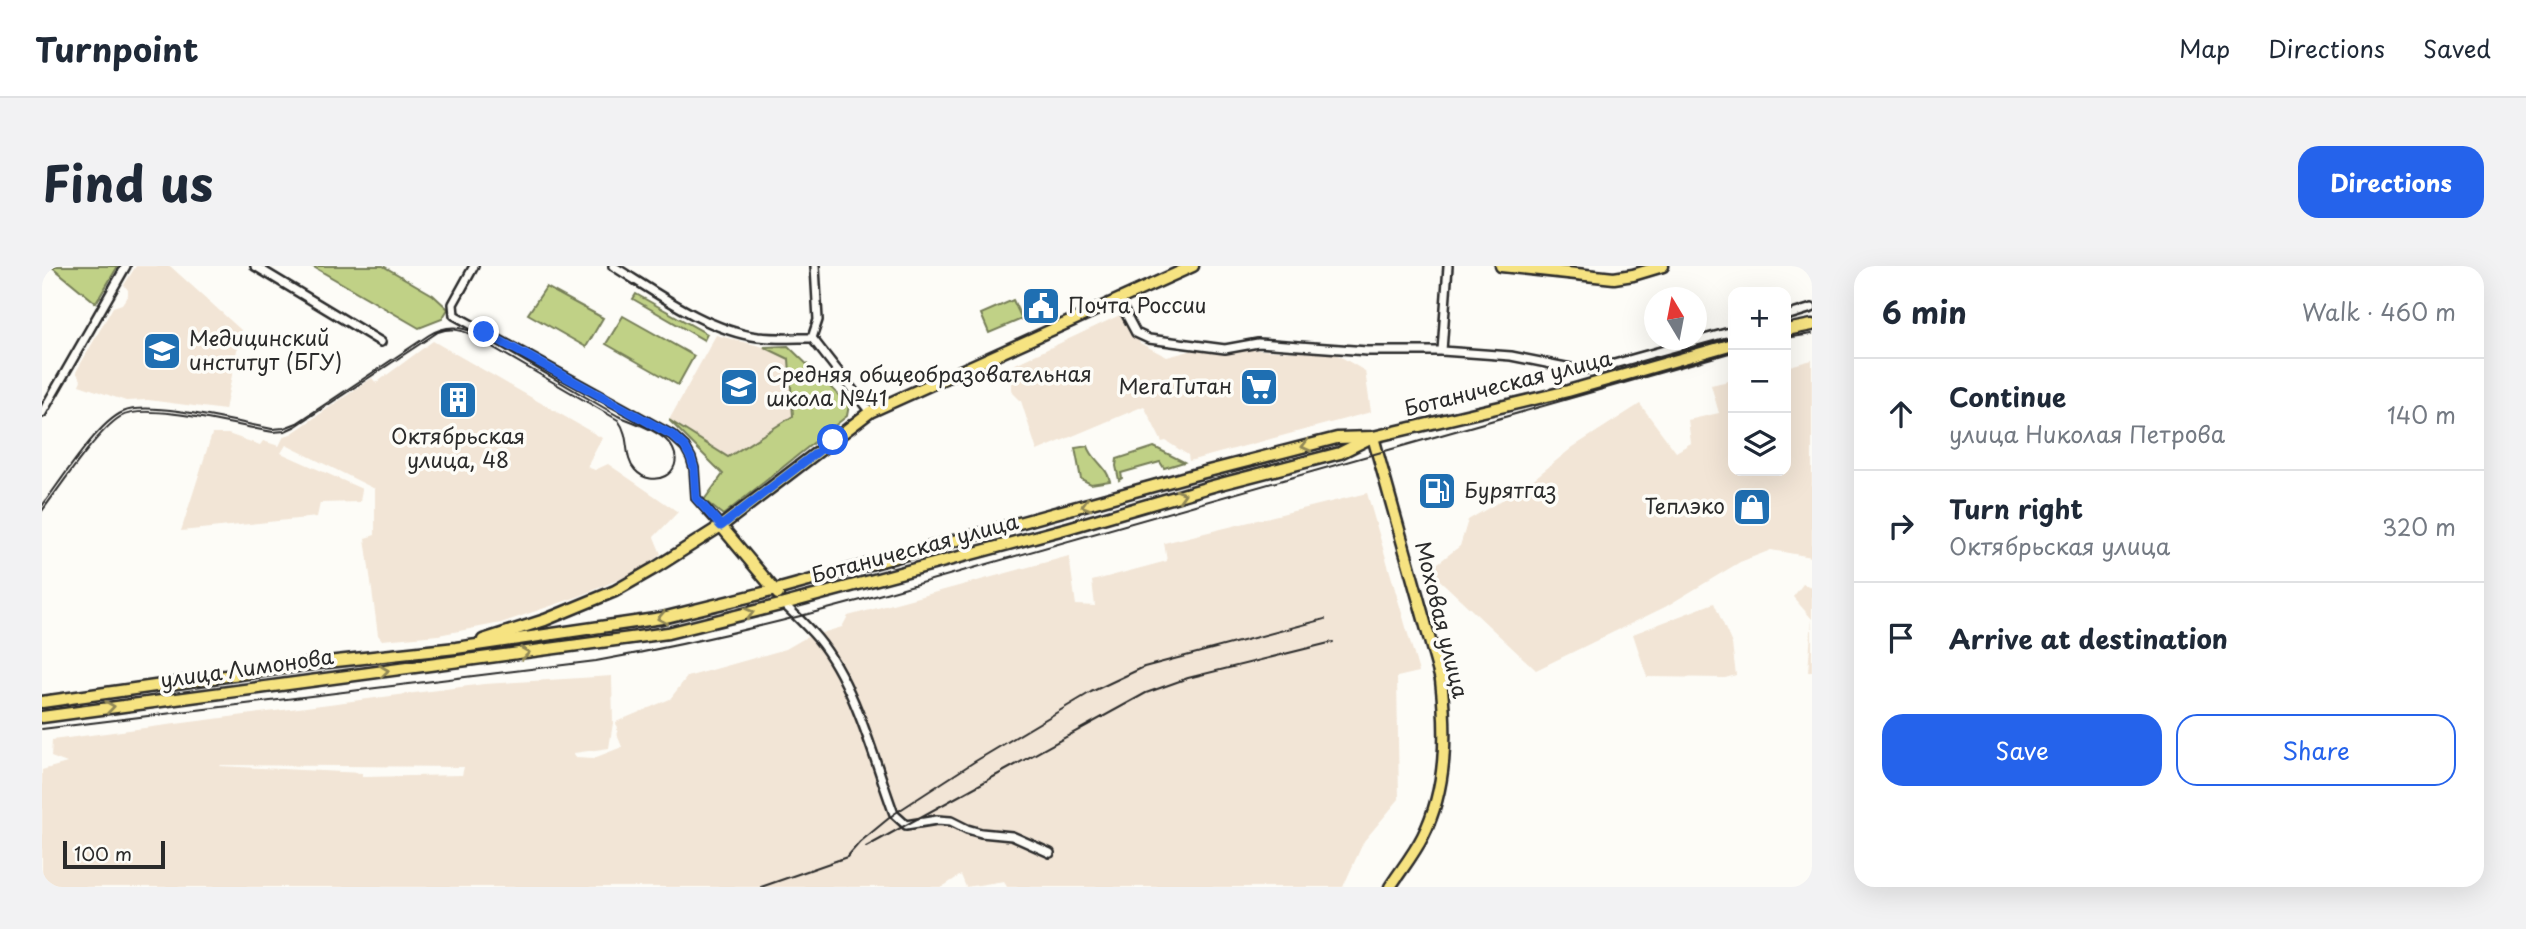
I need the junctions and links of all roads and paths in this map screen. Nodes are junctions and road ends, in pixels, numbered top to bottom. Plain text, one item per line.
1 (126, 266) edge
2 (255, 266) edge
3 (474, 266) edge
4 (613, 266) edge
5 (815, 266) edge
6 (1193, 266) edge
7 (1448, 266) edge
8 (1501, 266) edge
9 (1663, 266) edge
10 (1119, 301) junction
11 (1812, 308) edge
12 (1791, 314) edge
13 (1812, 325) edge
14 (1791, 329) edge
15 (1728, 332) edge
16 (813, 338) junction
17 (382, 342) dead end
18 (1728, 345) edge
19 (1443, 351) junction
20 (43, 411) edge
21 (870, 412) junction
22 (1373, 437) junction
23 (721, 526) junction
24 (776, 590) junction
25 (784, 604) junction
26 (484, 644) junction
27 (456, 648) junction
28 (485, 658) junction
29 (458, 662) joint
30 (42, 702) edge
31 (42, 717) edge
32 (1050, 853) dead end
33 (1390, 887) edge

1 - 20 street
2 - 17 street
3 - 23 street
4 - 16 street
5 - 16 street
6 - 10 main road
7 - 19 street
8 - 9 main road
10 - 19 street
10 - 21 main road
11 - 12 street
13 - 14 main road
15 - 19 street
16 - 21 street
18 - 22 main road, Ботаническая улица
21 - 23 main road
22 -> 24 main road, Ботаническая улица
25 -> 22 main road, Ботаническая улица
22 - 33 main road, Моховая улица
23 - 24 main road
23 - 27 main road
24 - 25 main road
24 -> 26 main road, Ботаническая улица
28 -> 25 main road, Ботаническая улица
25 - 32 street
26 - 27 main road, Ботаническая улица
26 - 28 main road
27 - 30 main road, улица Лимонова
28 - 29 main road, Ботаническая улица
31 -> 29 main road, улица Лимонова

